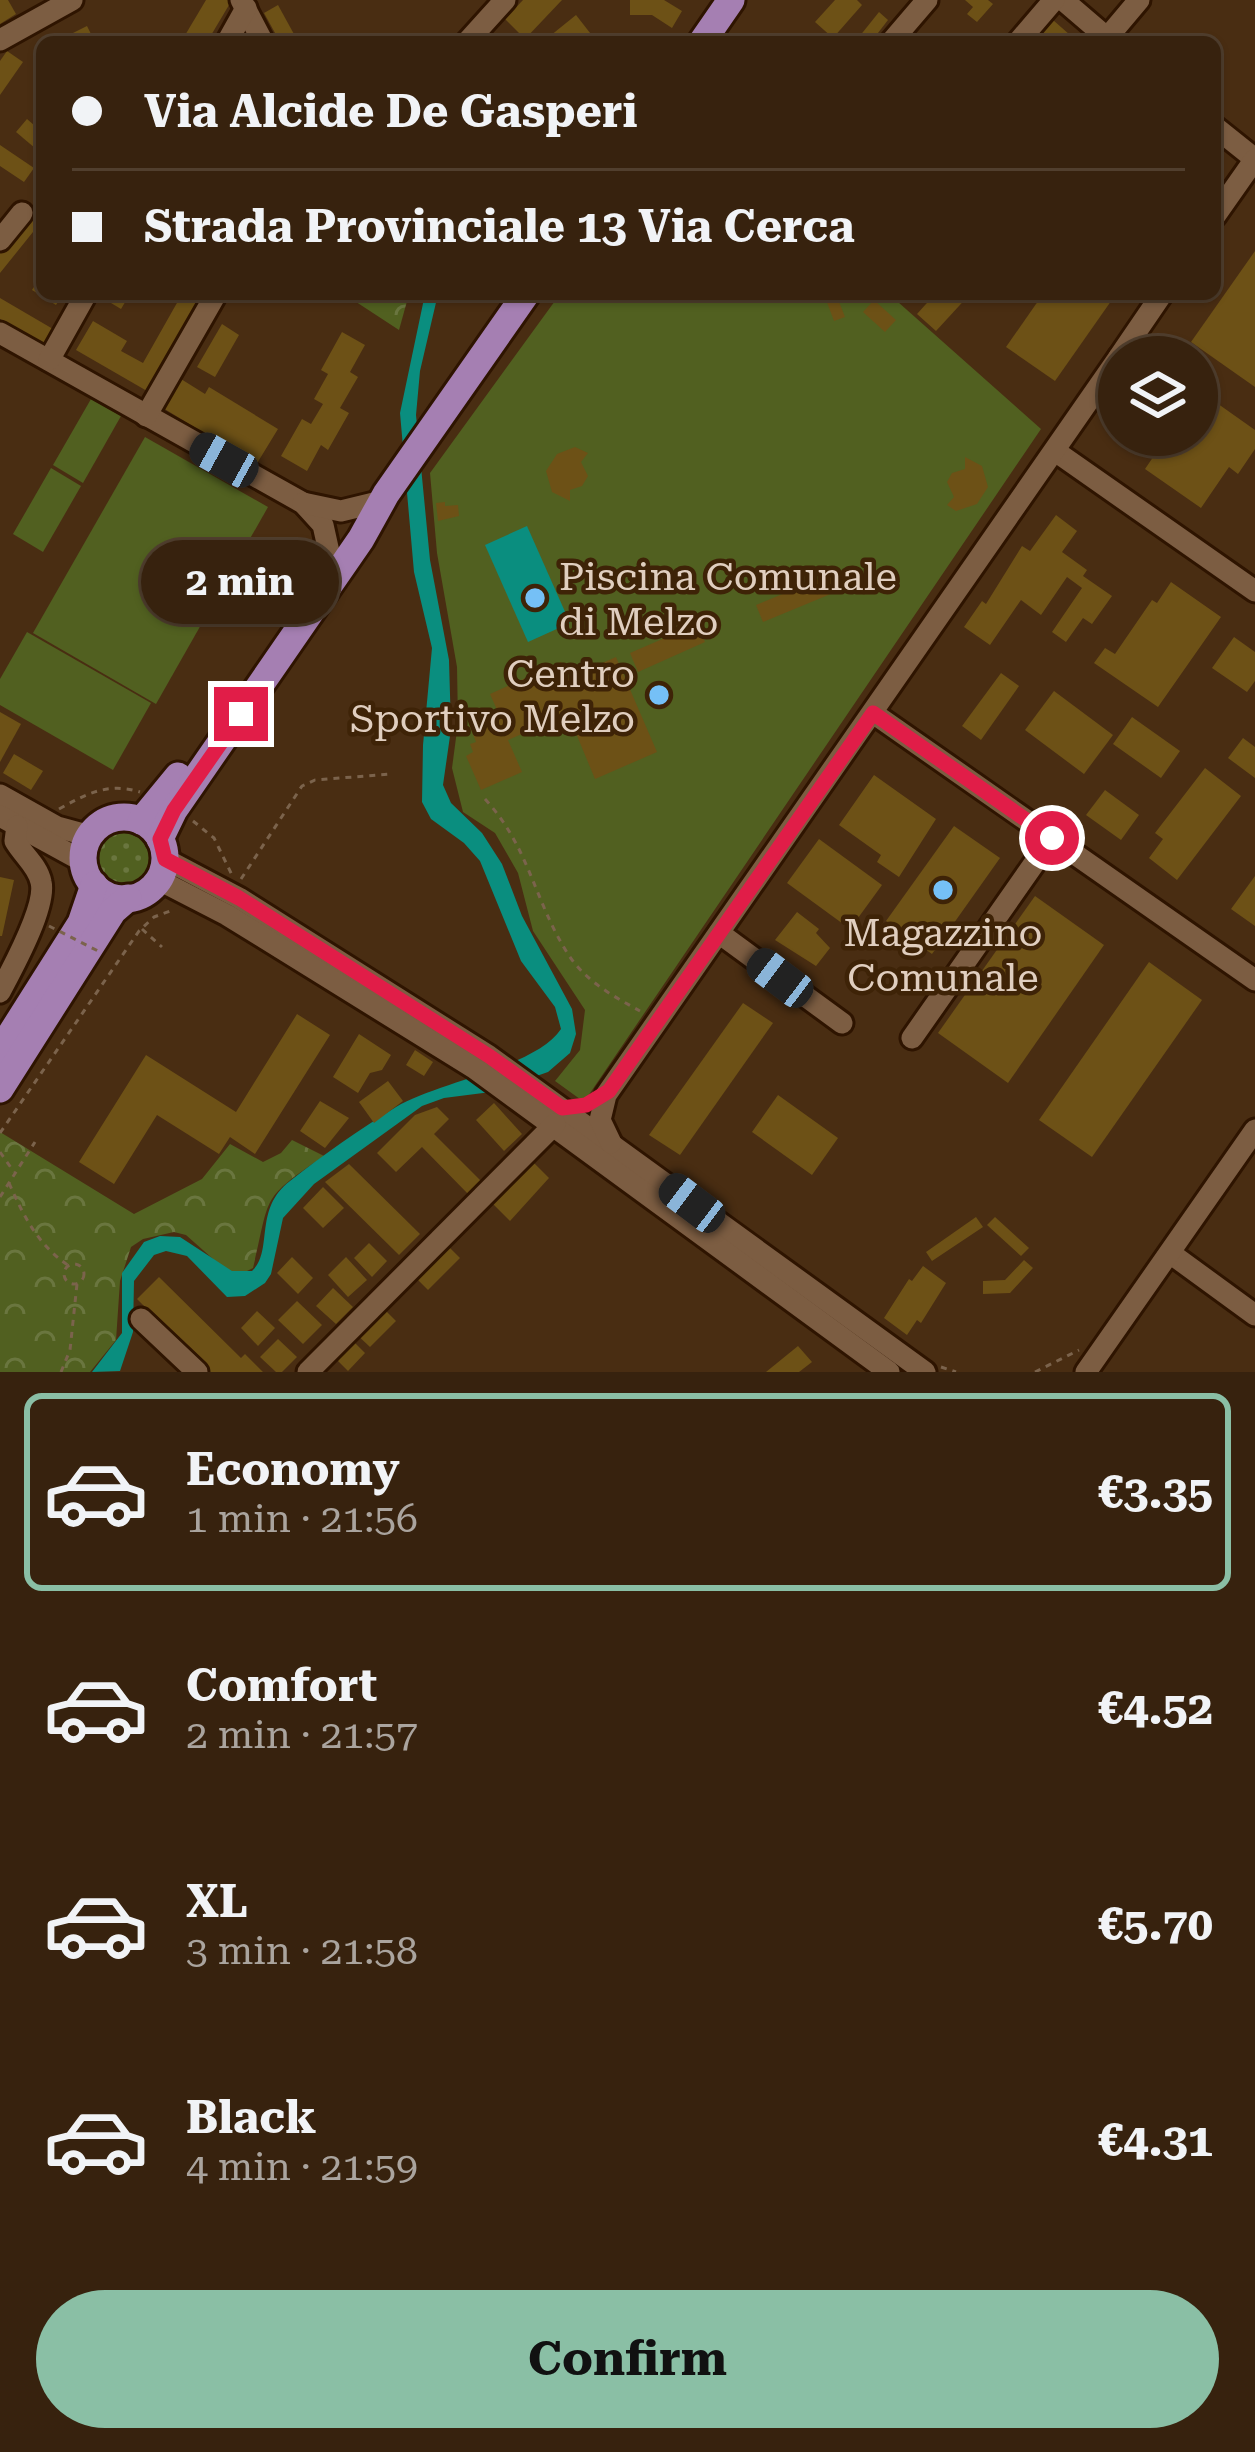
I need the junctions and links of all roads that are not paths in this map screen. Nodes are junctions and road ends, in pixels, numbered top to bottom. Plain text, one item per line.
1 (72, 0) edge
2 (731, 0) edge
3 (927, 0) edge
4 (1059, 0) edge
5 (1139, 0) edge
6 (244, 4) edge
7 (490, 5) edge
8 (230, 36) edge
9 (260, 36) edge
10 (471, 36) edge
11 (706, 36) edge
12 (896, 36) edge
13 (1024, 36) edge
14 (1105, 36) edge
15 (1113, 36) edge
16 (0, 38) edge
17 (1221, 132) edge
18 (1255, 159) edge
19 (1221, 207) edge
20 (22, 212) dead end
21 (0, 240) edge
22 (83, 300) edge
23 (213, 300) edge
24 (522, 300) edge
25 (1158, 300) edge
26 (0, 333) edge
27 (1133, 336) edge
28 (49, 360) junction
29 (1098, 388) edge
30 (146, 416) junction
31 (1055, 452) junction
32 (383, 498) junction
33 (303, 503) junction
34 (331, 561) junction
35 (1255, 591) edge
36 (873, 713) junction
37 (0, 795) edge
38 (25, 822) edge
39 (154, 838) junction
40 (1052, 838) junction
41 (90, 861) junction
42 (128, 898) junction
43 (719, 933) junction
44 (1255, 980) edge
45 (0, 992) edge
46 (842, 1023) dead end
47 (912, 1038) dead end
48 (9, 1058) edge
49 (482, 1062) junction
50 (0, 1089) edge
51 (605, 1095) junction
52 (548, 1109) junction
53 (1255, 1130) edge
54 (611, 1143) junction
55 (1170, 1253) junction
56 (1255, 1315) edge
57 (141, 1318) dead end
58 (1104, 1345) junction
59 (197, 1372) edge
60 (308, 1372) edge
61 (889, 1372) edge
62 (925, 1372) edge
63 (1064, 1372) edge
64 (1086, 1372) edge

1 - 16 street
2 - 11 main road
3 - 12 street
4 - 13 street
4 - 14 street
5 - 15 street
6 - 8 street
6 - 9 street
7 - 10 street
17 - 18 street
18 - 19 street
20 - 21 street
22 - 28 street
23 - 30 street
24 - 32 main road
25 - 27 street
26 - 28 street
28 - 30 street
29 - 31 street
30 - 33 street
31 - 35 street
31 - 36 street
32 - 33 street
32 - 34 main road
32 - 39 main road
33 - 34 street
34 - 39 main road
36 - 40 street
36 - 43 street
37 - 38 street
38 - 41 street
38 - 45 street
39 - 41 main road
39 - 42 main road
39 - 49 street
39 - 49 street
40 - 44 street
40 - 47 street
41 - 42 main road
41 - 48 main road
42 - 48 main road
43 - 46 street
43 - 51 street
48 - 50 main road
49 - 52 street
51 - 52 street
51 - 54 street
52 - 54 street
52 - 60 street
52 - 61 street
53 - 55 street
54 - 62 street
55 - 56 street
55 - 58 street
57 - 59 street
58 - 63 street
58 - 64 street

